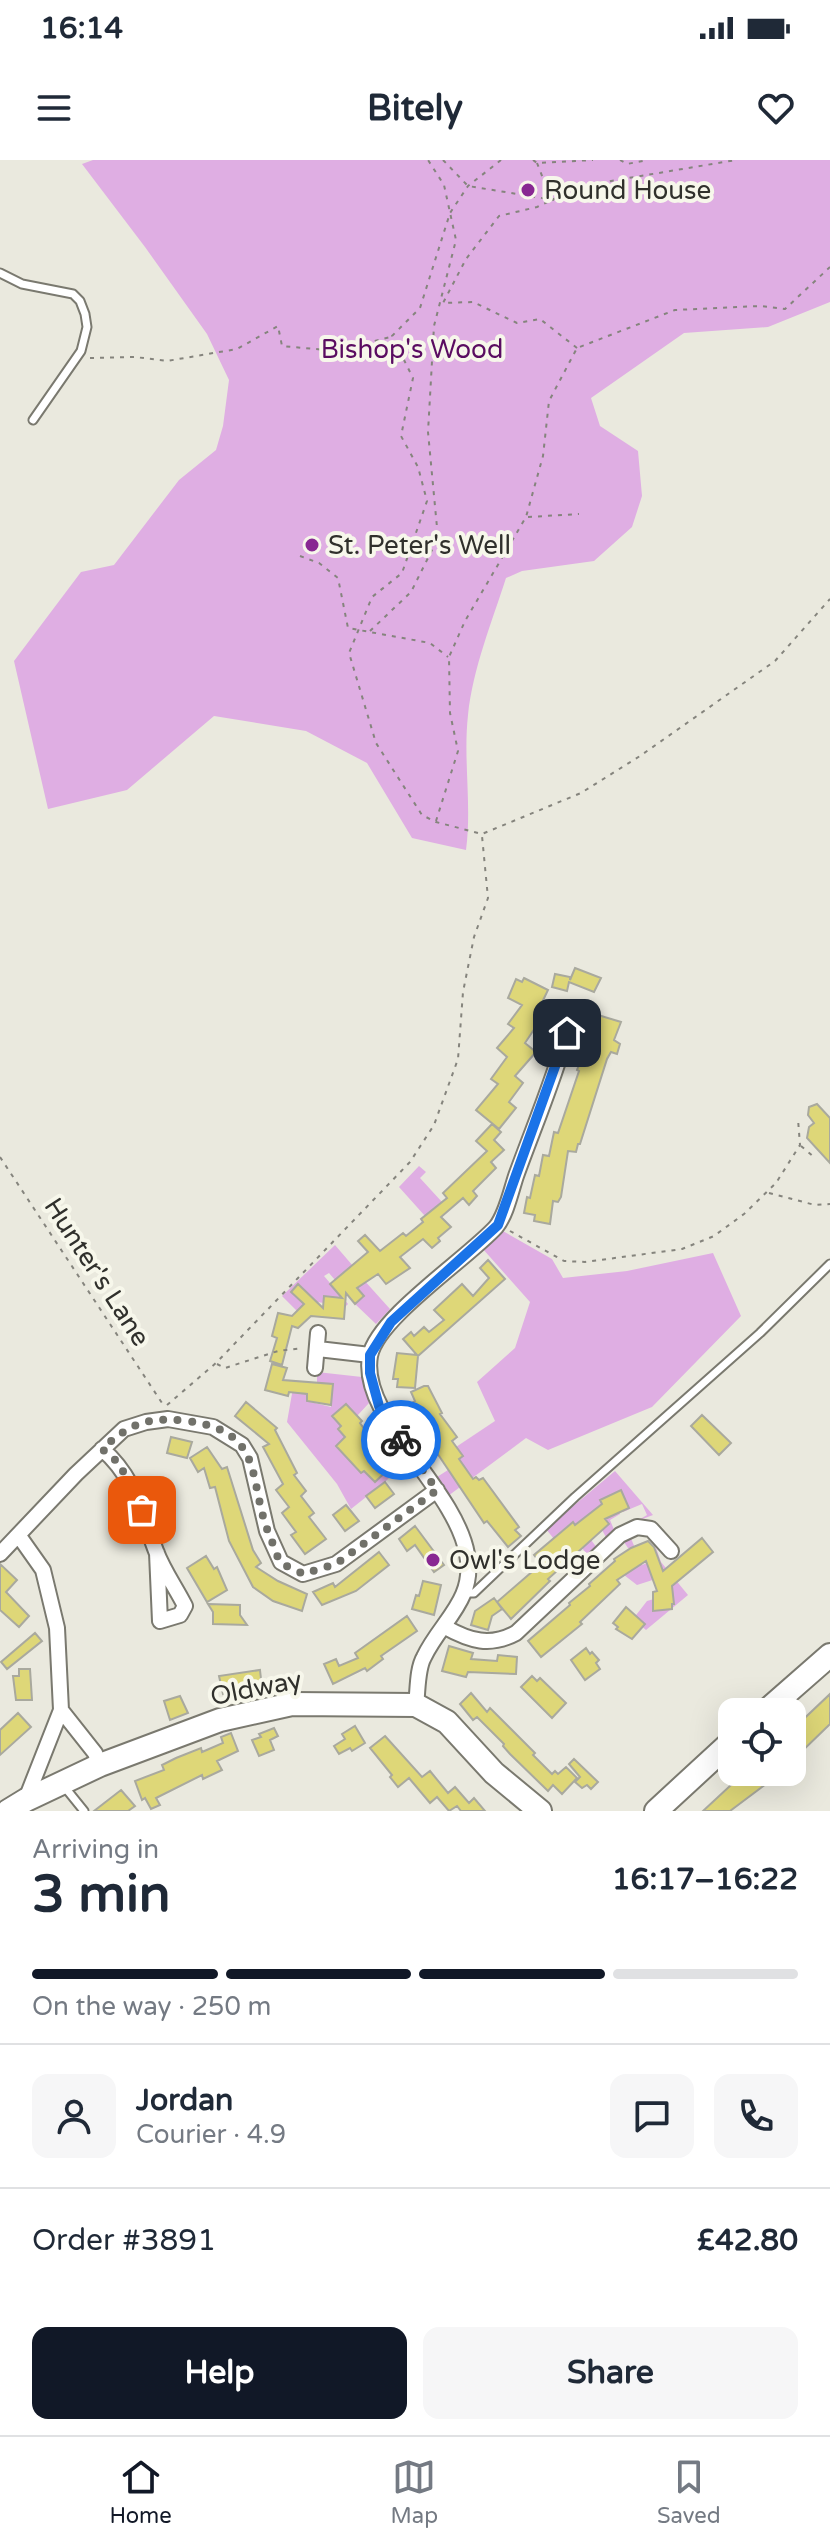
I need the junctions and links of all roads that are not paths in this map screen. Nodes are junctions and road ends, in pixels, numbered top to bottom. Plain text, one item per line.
1 (0, 273) edge
2 (33, 420) dead end
3 (567, 1033) dead end
4 (543, 1043) dead end
5 (562, 1051) junction
6 (830, 1264) edge
7 (318, 1333) dead end
8 (318, 1349) junction
9 (370, 1355) junction
10 (315, 1368) dead end
11 (102, 1449) junction
12 (437, 1490) junction
13 (19, 1536) junction
14 (671, 1551) dead end
15 (157, 1553) dead end
16 (0, 1554) edge
17 (465, 1593) junction
18 (445, 1627) junction
19 (830, 1655) edge
20 (781, 1698) edge
21 (416, 1705) junction
22 (61, 1710) junction
23 (718, 1754) edge
24 (100, 1765) junction
25 (62, 1783) junction
26 (17, 1805) edge
27 (84, 1811) edge
28 (540, 1811) edge
29 (656, 1811) edge

1 - 2 lane
3 - 5 street
4 - 5 street
5 - 9 street
6 - 17 lane
7 - 8 street
8 - 9 street
8 - 10 street
9 - 12 street
11 - 12 street
11 - 13 street
11 - 15 street
12 - 17 street
13 - 16 street
13 - 22 street
14 - 18 street
17 - 18 street
18 - 21 street
19 - 20 street
21 - 24 street, Oldway
21 - 28 street
22 - 24 street
22 - 26 street
23 - 29 street
24 - 25 street, Oldway
25 - 26 street, Oldway
25 - 27 lane

